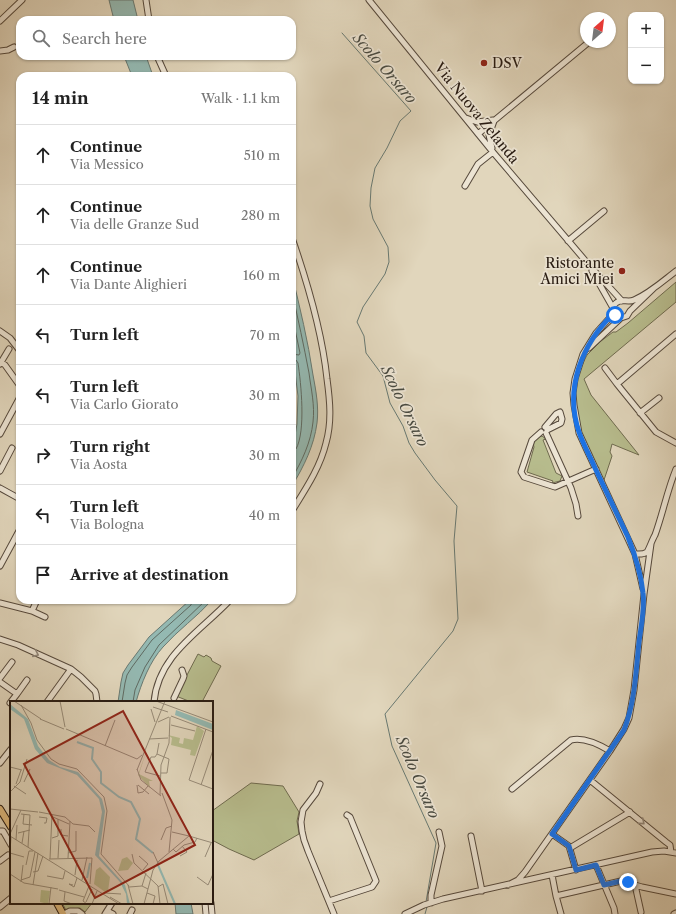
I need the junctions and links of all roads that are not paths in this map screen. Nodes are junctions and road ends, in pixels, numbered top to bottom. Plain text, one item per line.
1 (22, 0) edge
2 (146, 0) edge
3 (369, 0) edge
4 (148, 16) edge
5 (0, 21) edge
6 (14, 46) dead end
7 (582, 48) edge
8 (0, 51) edge
9 (159, 60) edge
10 (164, 72) edge
11 (465, 118) junction
12 (494, 120) junction
13 (478, 134) junction
14 (493, 151) junction
15 (465, 186) dead end
16 (604, 211) dead end
17 (568, 241) junction
18 (296, 250) edge
19 (589, 265) junction
20 (676, 271) edge
21 (654, 288) junction
22 (613, 292) junction
23 (607, 299) junction
24 (624, 301) junction
25 (613, 311) junction
26 (630, 311) junction
27 (621, 318) junction
28 (0, 331) edge
29 (676, 334) edge
30 (16, 346) edge
31 (9, 349) dead end
32 (583, 354) junction
33 (0, 363) edge
34 (604, 368) dead end
35 (16, 380) edge
36 (617, 384) junction
37 (659, 398) dead end
38 (16, 404) edge
39 (640, 412) junction
40 (0, 434) edge
41 (676, 443) edge
42 (12, 448) dead end
43 (596, 469) junction
44 (676, 469) edge
45 (0, 471) edge
46 (568, 481) junction
47 (0, 488) edge
48 (16, 497) edge
49 (296, 504) edge
50 (578, 516) dead end
51 (16, 536) edge
52 (651, 544) junction
53 (635, 554) junction
54 (0, 566) edge
55 (644, 594) junction
56 (0, 603) edge
57 (35, 604) edge
58 (226, 604) edge
59 (32, 611) junction
60 (45, 617) dead end
61 (0, 638) edge
62 (12, 662) dead end
63 (71, 669) junction
64 (182, 670) dead end
65 (0, 678) edge
66 (27, 680) dead end
67 (0, 682) edge
68 (17, 694) junction
69 (174, 698) dead end
70 (12, 701) edge
71 (48, 701) edge
72 (97, 701) edge
73 (154, 701) edge
74 (10, 750) edge
75 (610, 751) junction
76 (0, 763) edge
77 (590, 780) junction
78 (320, 784) dead end
79 (512, 789) dead end
80 (0, 809) edge
81 (630, 812) junction
82 (347, 815) dead end
83 (10, 825) edge
84 (0, 831) edge
85 (439, 832) dead end
86 (552, 834) junction
87 (470, 836) dead end
88 (10, 842) edge
89 (570, 848) junction
90 (674, 852) edge
91 (8, 855) dead end
92 (0, 861) edge
93 (596, 865) junction
94 (576, 870) junction
95 (525, 872) junction
96 (552, 875) junction
97 (520, 878) junction
98 (532, 880) junction
99 (508, 885) junction
100 (604, 885) junction
101 (635, 885) junction
102 (482, 891) junction
103 (676, 894) edge
104 (556, 896) junction
105 (10, 899) edge
106 (329, 901) junction
107 (55, 904) edge
108 (58, 904) edge
109 (205, 904) edge
110 (211, 904) edge
111 (428, 904) junction
112 (0, 907) edge
113 (106, 912) edge
114 (641, 912) dead end
115 (63, 913) edge
116 (82, 914) edge
117 (113, 914) edge
118 (206, 914) edge
119 (212, 914) edge
120 (334, 914) edge
121 (405, 914) edge
122 (561, 914) edge
123 (615, 914) edge

1 - 5 street
2 - 4 street
3 - 11 street, Via Nuova Zelanda
6 - 8 street
7 - 12 street
9 - 10 street
11 - 12 street
11 - 13 street, Via Nuova Zelanda
12 - 13 street
12 - 14 street
13 - 14 street, Via Nuova Zelanda
14 - 15 street
14 - 17 street, Via Nuova Zelanda
16 - 17 street
17 - 19 street, Via Nuova Zelanda
18 - 49 street
19 - 22 street, Via Nuova Zelanda
19 - 23 street, Via Nuova Zelanda
20 - 21 street
21 - 24 street
21 - 26 street
22 - 23 street
22 - 24 street, Via Nuova Zelanda
23 - 25 street, Via Nuova Zelanda
24 - 25 street
24 - 26 street
25 - 27 street
25 - 32 street
26 - 27 street
27 - 32 street
28 - 30 street
29 - 36 street
31 - 33 street
32 - 43 street
33 - 35 street
34 - 36 street
36 - 39 street
37 - 39 street
38 - 40 street
39 - 41 street
42 - 45 street
43 - 46 street
43 - 53 street
44 - 52 street
46 - 46 street
46 - 50 street
47 - 48 street
51 - 54 street
52 - 53 street
52 - 55 street
53 - 55 street
55 - 75 street
56 - 59 street
57 - 59 street
58 - 73 street
59 - 60 street
61 -> 63 street
62 - 65 street
63 - 71 street
63 - 72 street
64 - 69 street
66 - 68 street
67 - 68 street
68 - 70 street
74 - 76 street
75 - 77 street
75 - 79 street
77 - 81 street
77 - 86 street
78 - 106 street
80 - 83 main road
81 - 89 street
81 -> 90 street
82 - 106 street
84 - 88 street
85 - 111 street
86 - 89 street
86 - 95 street
87 - 102 street
89 - 94 street
90 - 93 street
91 - 92 street
93 - 94 street
93 - 100 street
94 - 96 street
95 - 97 street
95 - 98 street
96 - 98 street
96 - 104 street
97 - 98 street
97 - 99 street
98 - 99 street
99 - 102 street
100 - 101 street
100 - 104 street
100 - 123 street
101 - 103 street
101 - 114 street
102 - 111 street
104 - 122 street
105 - 112 street
106 - 120 street
107 - 115 main road
108 - 115 main road
109 - 118 street
110 - 119 street
111 - 121 street
113 - 117 street
115 - 116 street

